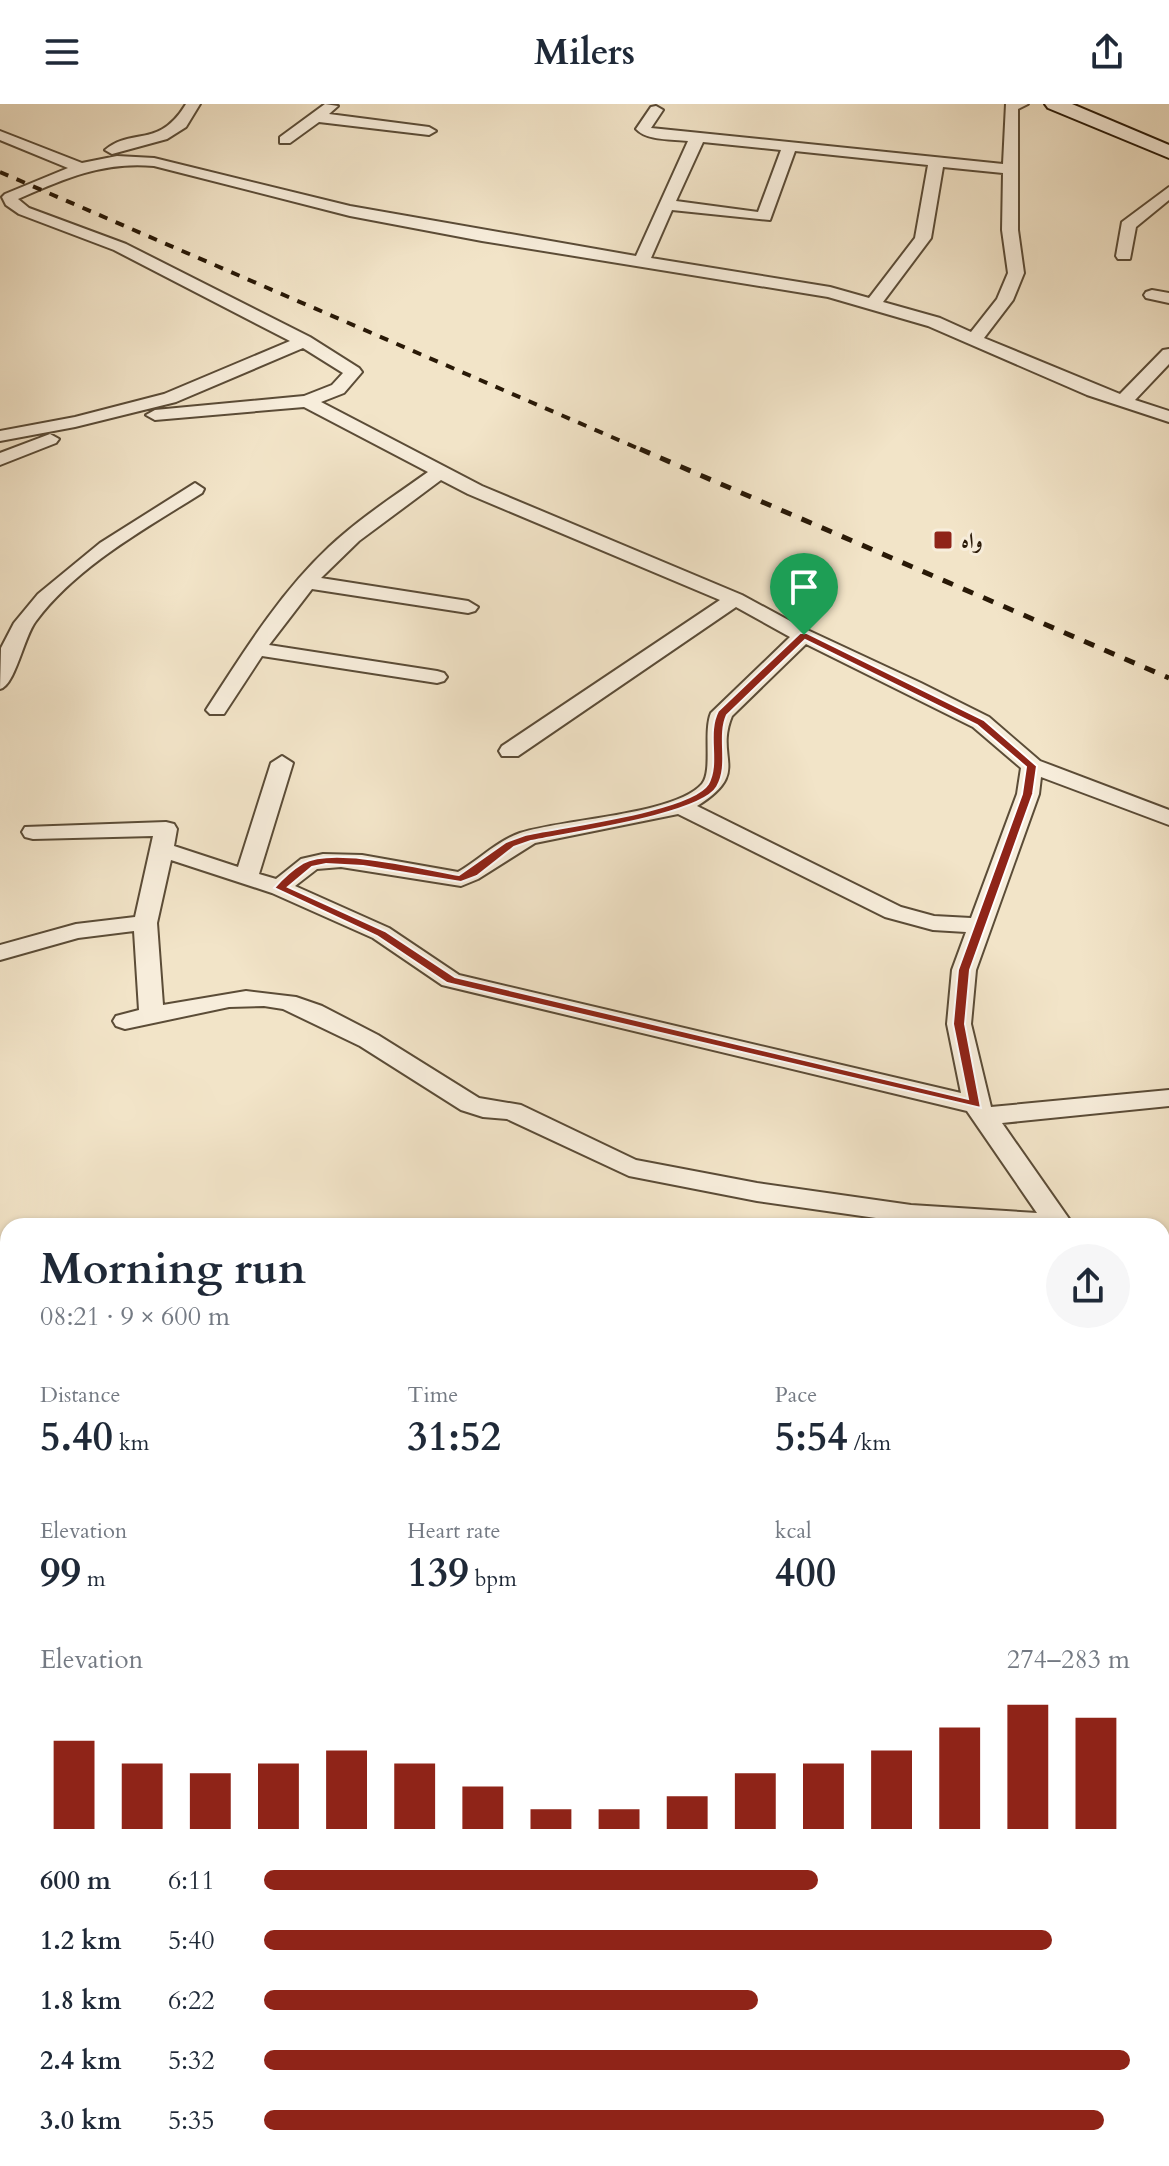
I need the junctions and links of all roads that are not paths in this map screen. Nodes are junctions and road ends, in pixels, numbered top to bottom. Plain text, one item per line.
1 (193, 104) edge
2 (334, 104) edge
3 (1021, 104) edge
4 (1055, 104) edge
5 (656, 110) dead end
6 (317, 117) junction
7 (429, 131) dead end
8 (0, 135) edge
9 (697, 138) junction
10 (285, 140) dead end
11 (789, 147) junction
12 (1169, 152) edge
13 (936, 161) junction
14 (74, 165) junction
15 (1011, 169) junction
16 (1169, 192) edge
17 (668, 205) junction
18 (1124, 256) dead end
19 (642, 261) junction
20 (873, 304) junction
21 (975, 338) junction
22 (304, 341) junction
23 (1169, 354) edge
24 (307, 401) junction
25 (1124, 401) junction
26 (1169, 417) edge
27 (0, 436) edge
28 (0, 459) edge
29 (440, 472) junction
30 (195, 489) dead end
31 (308, 582) junction
32 (735, 599) junction
33 (468, 607) dead end
34 (804, 635) junction
35 (256, 649) junction
36 (437, 677) dead end
37 (0, 683) edge
38 (217, 710) dead end
39 (510, 751) dead end
40 (282, 763) dead end
41 (1032, 766) junction
42 (681, 807) junction
43 (1169, 818) edge
44 (33, 832) dead end
45 (163, 850) junction
46 (246, 877) junction
47 (280, 888) junction
48 (145, 923) junction
49 (980, 926) junction
50 (0, 953) edge
51 (152, 1016) junction
52 (125, 1021) dead end
53 (1169, 1098) edge
54 (980, 1111) junction
55 (965, 1218) edge
56 (1054, 1218) edge

1 - 14 street
2 - 6 street
3 - 15 street
4 - 12 main road
5 - 9 street
6 - 7 street
6 - 10 street
8 - 14 street
9 - 11 street
9 - 17 street
11 - 13 street
11 - 17 street
13 - 15 street
13 - 20 street
14 - 19 street
14 - 22 street
15 - 21 street
16 - 18 street
17 - 19 street
19 - 20 street
20 - 21 street
21 - 25 street
22 - 24 street
22 - 27 street
23 - 25 street
24 - 28 street
24 - 29 street
25 - 26 street
29 - 31 street
29 - 32 street
30 - 37 street
31 - 33 street
31 - 35 street
32 - 34 street
32 - 39 street
34 - 41 street
34 - 42 street
35 - 36 street
35 - 38 street
40 - 46 street
41 - 43 street
41 - 49 street
42 - 47 street
42 - 49 street
44 - 45 street
45 - 46 street
45 - 48 street
46 - 47 street
47 - 54 street
48 - 50 street
48 - 51 street
49 - 54 street
51 - 52 street
51 - 55 street
53 - 54 street
54 - 56 street

